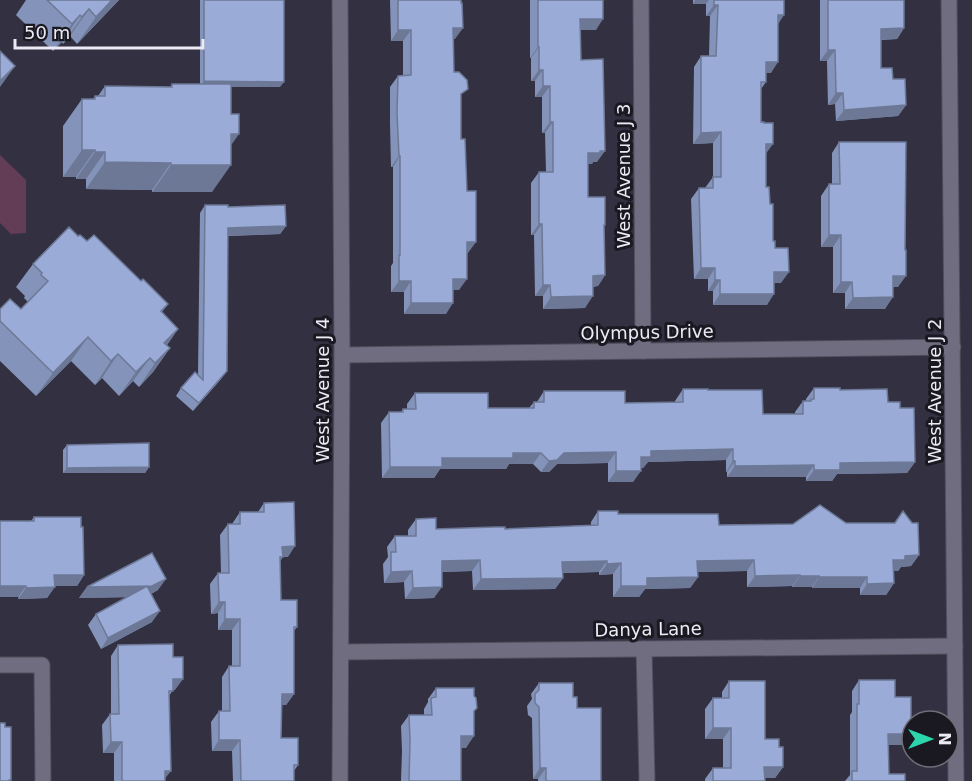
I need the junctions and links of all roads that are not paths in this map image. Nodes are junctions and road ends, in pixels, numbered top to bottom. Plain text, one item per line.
1 (340, 0) edge
2 (641, 0) edge
3 (949, 0) edge
4 (953, 348) junction
5 (643, 351) junction
6 (342, 355) junction
7 (955, 646) junction
8 (644, 649) junction
9 (341, 652) junction
10 (0, 665) edge
11 (43, 781) edge
12 (340, 781) edge
13 (647, 781) edge
14 (956, 781) edge

1 - 6 street, West Avenue J 4
2 - 5 street, West Avenue J 3
3 - 4 street, West Avenue J 2
4 - 5 street, Olympus Drive
4 - 7 street, West Avenue J 2
5 - 6 street, Olympus Drive
6 - 9 street, West Avenue J 4
7 - 8 street, Danya Lane
7 - 14 street, West Avenue J 2
8 - 9 street, Danya Lane
8 - 13 street
9 - 12 street, West Avenue J 4
10 - 11 street

